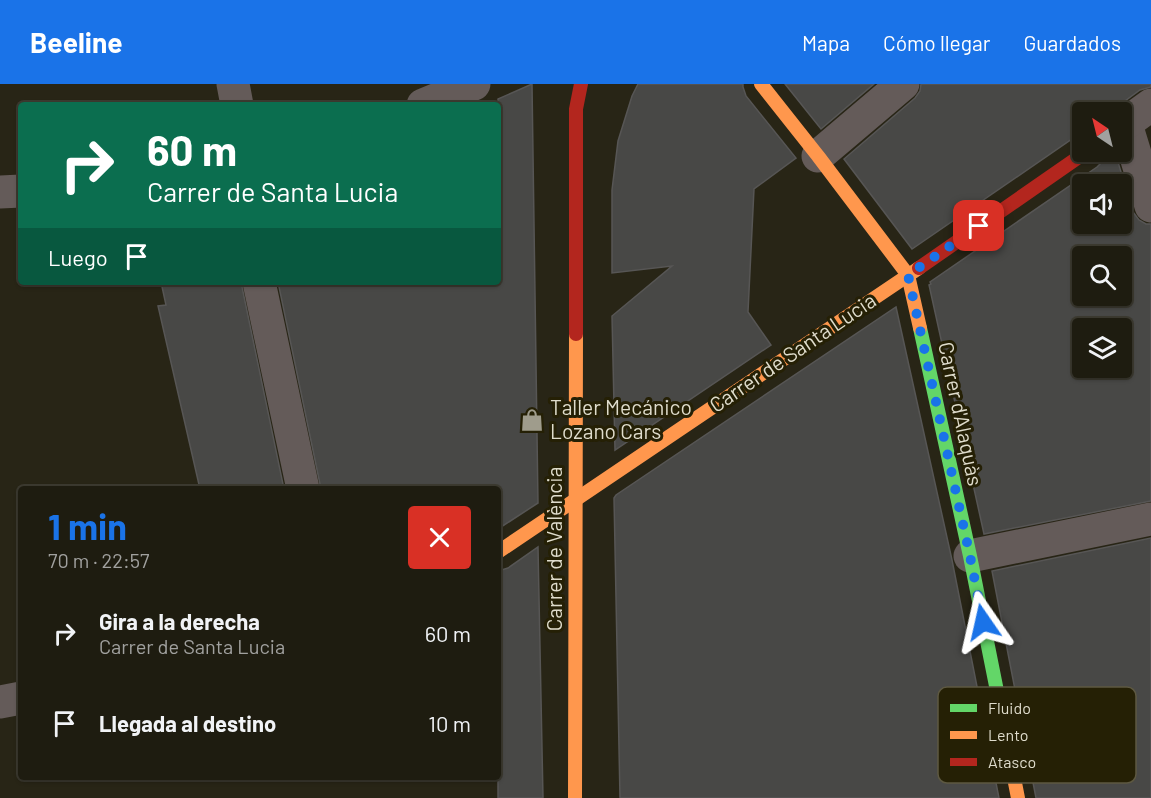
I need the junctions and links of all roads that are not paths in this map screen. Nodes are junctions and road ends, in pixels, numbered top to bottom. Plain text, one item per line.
1 (233, 84) edge
2 (474, 84) edge
3 (581, 84) edge
4 (761, 84) edge
5 (903, 84) edge
6 (236, 102) edge
7 (430, 102) edge
8 (1133, 118) edge
9 (818, 156) junction
10 (1072, 162) edge
11 (18, 191) edge
12 (0, 192) edge
13 (1151, 206) edge
14 (908, 275) junction
15 (260, 285) edge
16 (302, 486) edge
17 (576, 499) junction
18 (1151, 519) edge
19 (501, 550) edge
20 (970, 556) junction
21 (996, 687) edge
22 (18, 699) edge
23 (0, 702) edge
24 (1015, 783) edge
25 (575, 798) edge
26 (1018, 798) edge

1 - 6 street
2 - 7 street
3 - 17 street, Carrer de València
4 - 9 street, Carrer d'Alaquàs
5 - 9 street
8 - 13 street
9 - 14 street, Carrer d'Alaquàs
10 - 14 street, Carrer de Santa Lucia
11 - 12 street
14 - 17 street, Carrer de Santa Lucia
14 - 20 street, Carrer d'Alaquàs
15 - 16 street
17 - 19 street, Carrer de Santa Lucia
17 - 25 street, Carrer de València
18 - 20 street
20 - 21 street, Carrer d'Alaquàs
22 - 23 street
24 - 26 street, Carrer d'Alaquàs

